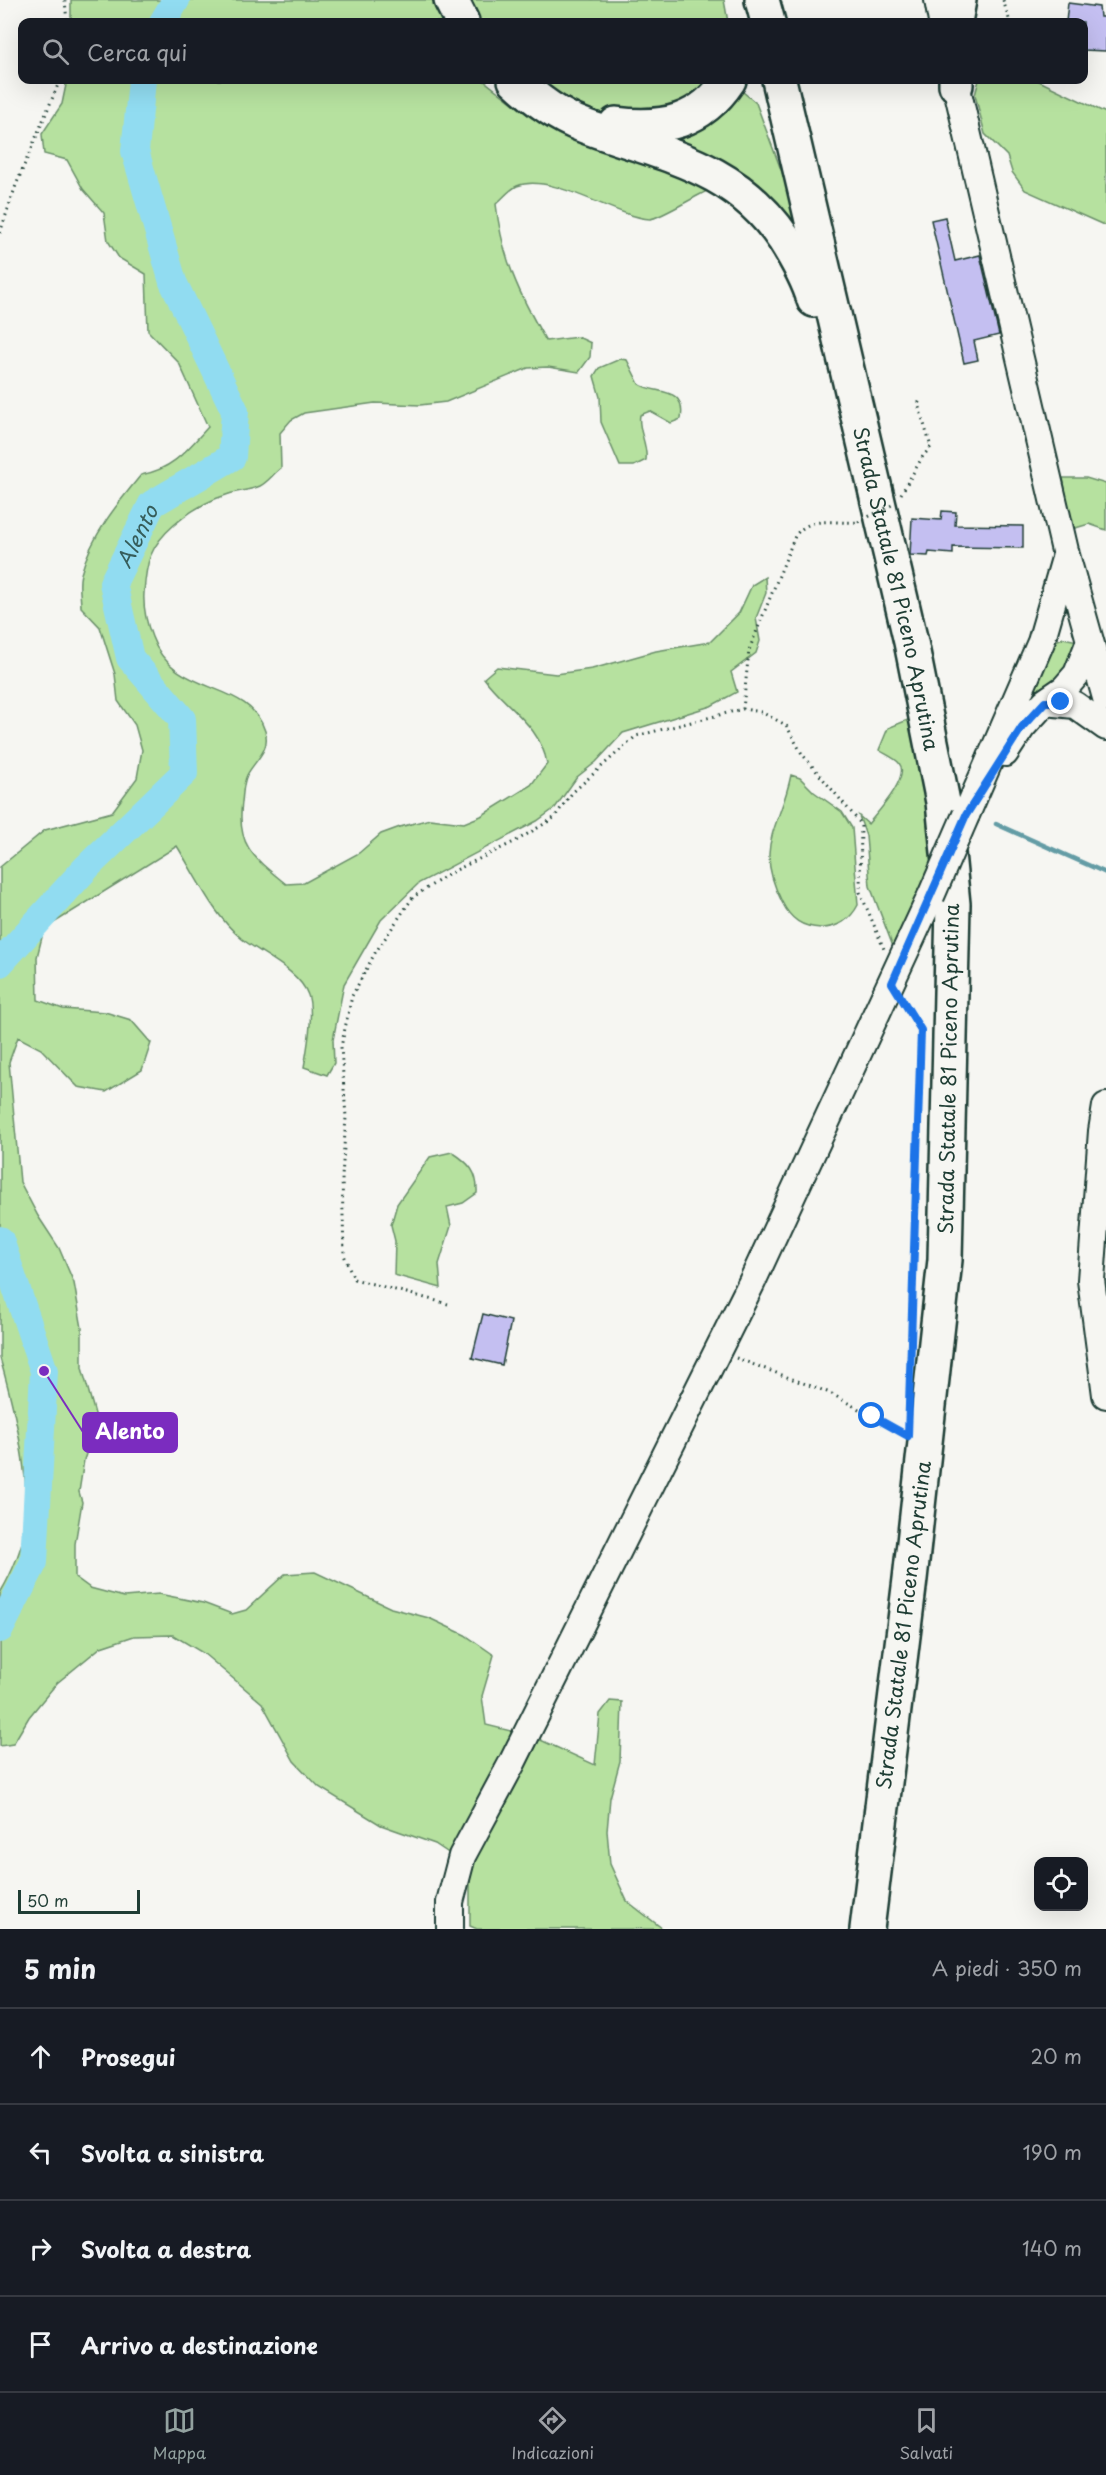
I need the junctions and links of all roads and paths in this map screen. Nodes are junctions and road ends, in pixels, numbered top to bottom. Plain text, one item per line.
1 (65, 0) edge
2 (451, 0) edge
3 (938, 0) edge
4 (959, 0) edge
5 (1003, 0) edge
6 (67, 18) edge
7 (460, 18) edge
8 (941, 18) edge
9 (956, 18) edge
10 (1009, 18) edge
11 (58, 84) edge
12 (521, 84) edge
13 (522, 84) edge
14 (725, 84) edge
15 (780, 84) edge
16 (957, 84) edge
17 (0, 232) edge
18 (920, 400) dead end
19 (863, 442) junction
20 (898, 500) dead end
21 (892, 505) dead end
22 (1066, 555) junction
23 (1090, 640) junction
24 (1041, 642) junction
25 (1106, 698) edge
26 (1045, 702) junction
27 (742, 709) junction
28 (1106, 727) edge
29 (966, 815) junction
30 (884, 950) dead end
31 (892, 983) junction
32 (1106, 1106) edge
33 (448, 1304) dead end
34 (913, 1325) dead end
35 (718, 1352) junction
36 (1106, 1395) edge
37 (908, 1436) dead end
38 (450, 1929) edge
39 (867, 1929) edge

1 - 6 path
2 - 7 highway
3 - 8 street
4 - 9 highway
5 - 10 path
11 - 17 path
12 - 19 highway
13 - 14 highway
15 - 19 highway, Strada Statale 81 Piceno Aprutina
16 - 22 street
18 - 20 path
19 - 39 highway, Strada Statale 81 Piceno Aprutina
21 - 27 path, bridge
22 - 23 street
22 - 24 street
23 - 24 street
23 - 25 street
23 - 26 street
24 - 29 street
26 - 28 street
26 - 29 street
27 - 30 path
27 - 33 path
29 - 31 street, bridge
31 - 34 path
31 - 35 street
32 - 36 street
35 - 37 path
35 - 38 street

